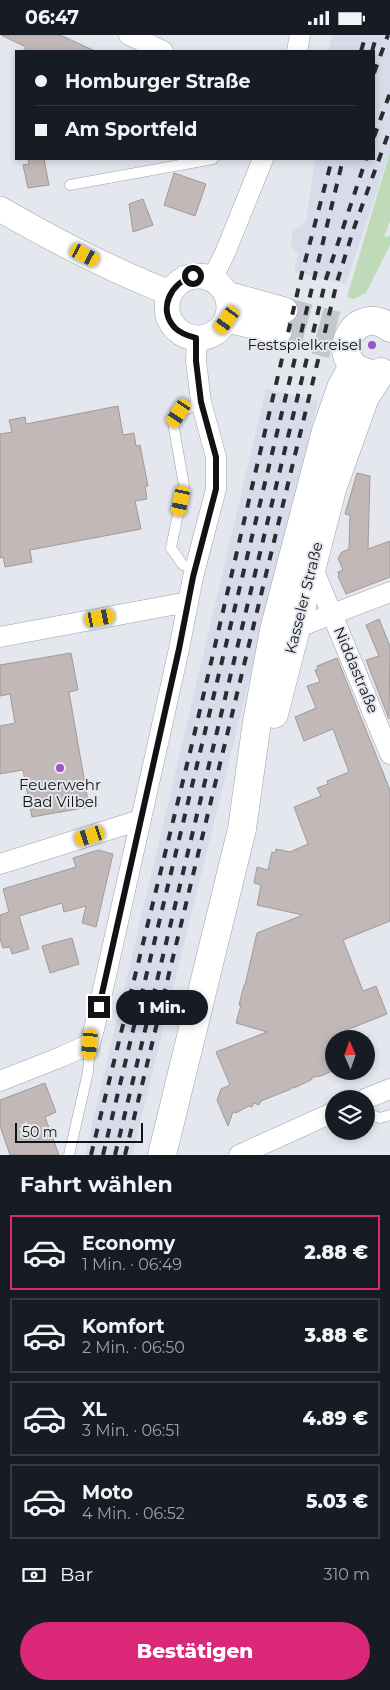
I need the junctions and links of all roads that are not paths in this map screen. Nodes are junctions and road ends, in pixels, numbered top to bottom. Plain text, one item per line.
1 (129, 35) edge
2 (300, 35) edge
3 (161, 50) edge
4 (297, 50) edge
5 (208, 160) edge
6 (264, 160) edge
7 (70, 185) dead end
8 (0, 209) edge
9 (220, 287) junction
10 (170, 293) junction
11 (227, 320) junction
12 (360, 334) edge
13 (196, 338) junction
14 (385, 369) edge
15 (201, 402) junction
16 (312, 566) junction
17 (195, 568) junction
18 (390, 592) edge
19 (188, 602) junction
20 (332, 615) junction
21 (296, 628) junction
22 (0, 637) edge
23 (388, 743) edge
24 (140, 820) junction
25 (242, 829) junction
26 (0, 864) edge
27 (90, 1044) junction
28 (0, 1081) edge
29 (390, 1089) edge
30 (375, 1095) edge
31 (390, 1115) edge
32 (325, 1116) edge
33 (375, 1116) edge
34 (69, 1155) edge
35 (162, 1155) edge
36 (239, 1155) edge

1 - 3 street
2 - 4 street
5 - 7 lane
6 - 9 street
8 - 10 street
9 - 10 street
9 - 11 street
9 - 11 street
10 - 13 street
11 - 13 street
12 - 14 main road, Kasseler Straße
12 - 25 main road, Kasseler Straße
13 - 15 street
14 - 16 main road, Kasseler Straße
15 - 17 street
15 - 17 lane
16 - 20 street, Niddastraße
16 - 21 main road, Kasseler Straße
17 - 19 street
18 - 20 street
19 - 22 street
19 - 24 street
20 - 21 street, Niddastraße
20 - 23 street, Niddastraße
21 - 25 main road, Kasseler Straße
24 - 26 street
24 - 27 street
25 - 35 main road, Kasseler Straße
27 - 28 street
27 - 34 lane
29 - 30 street
31 - 33 lane
32 - 36 street

